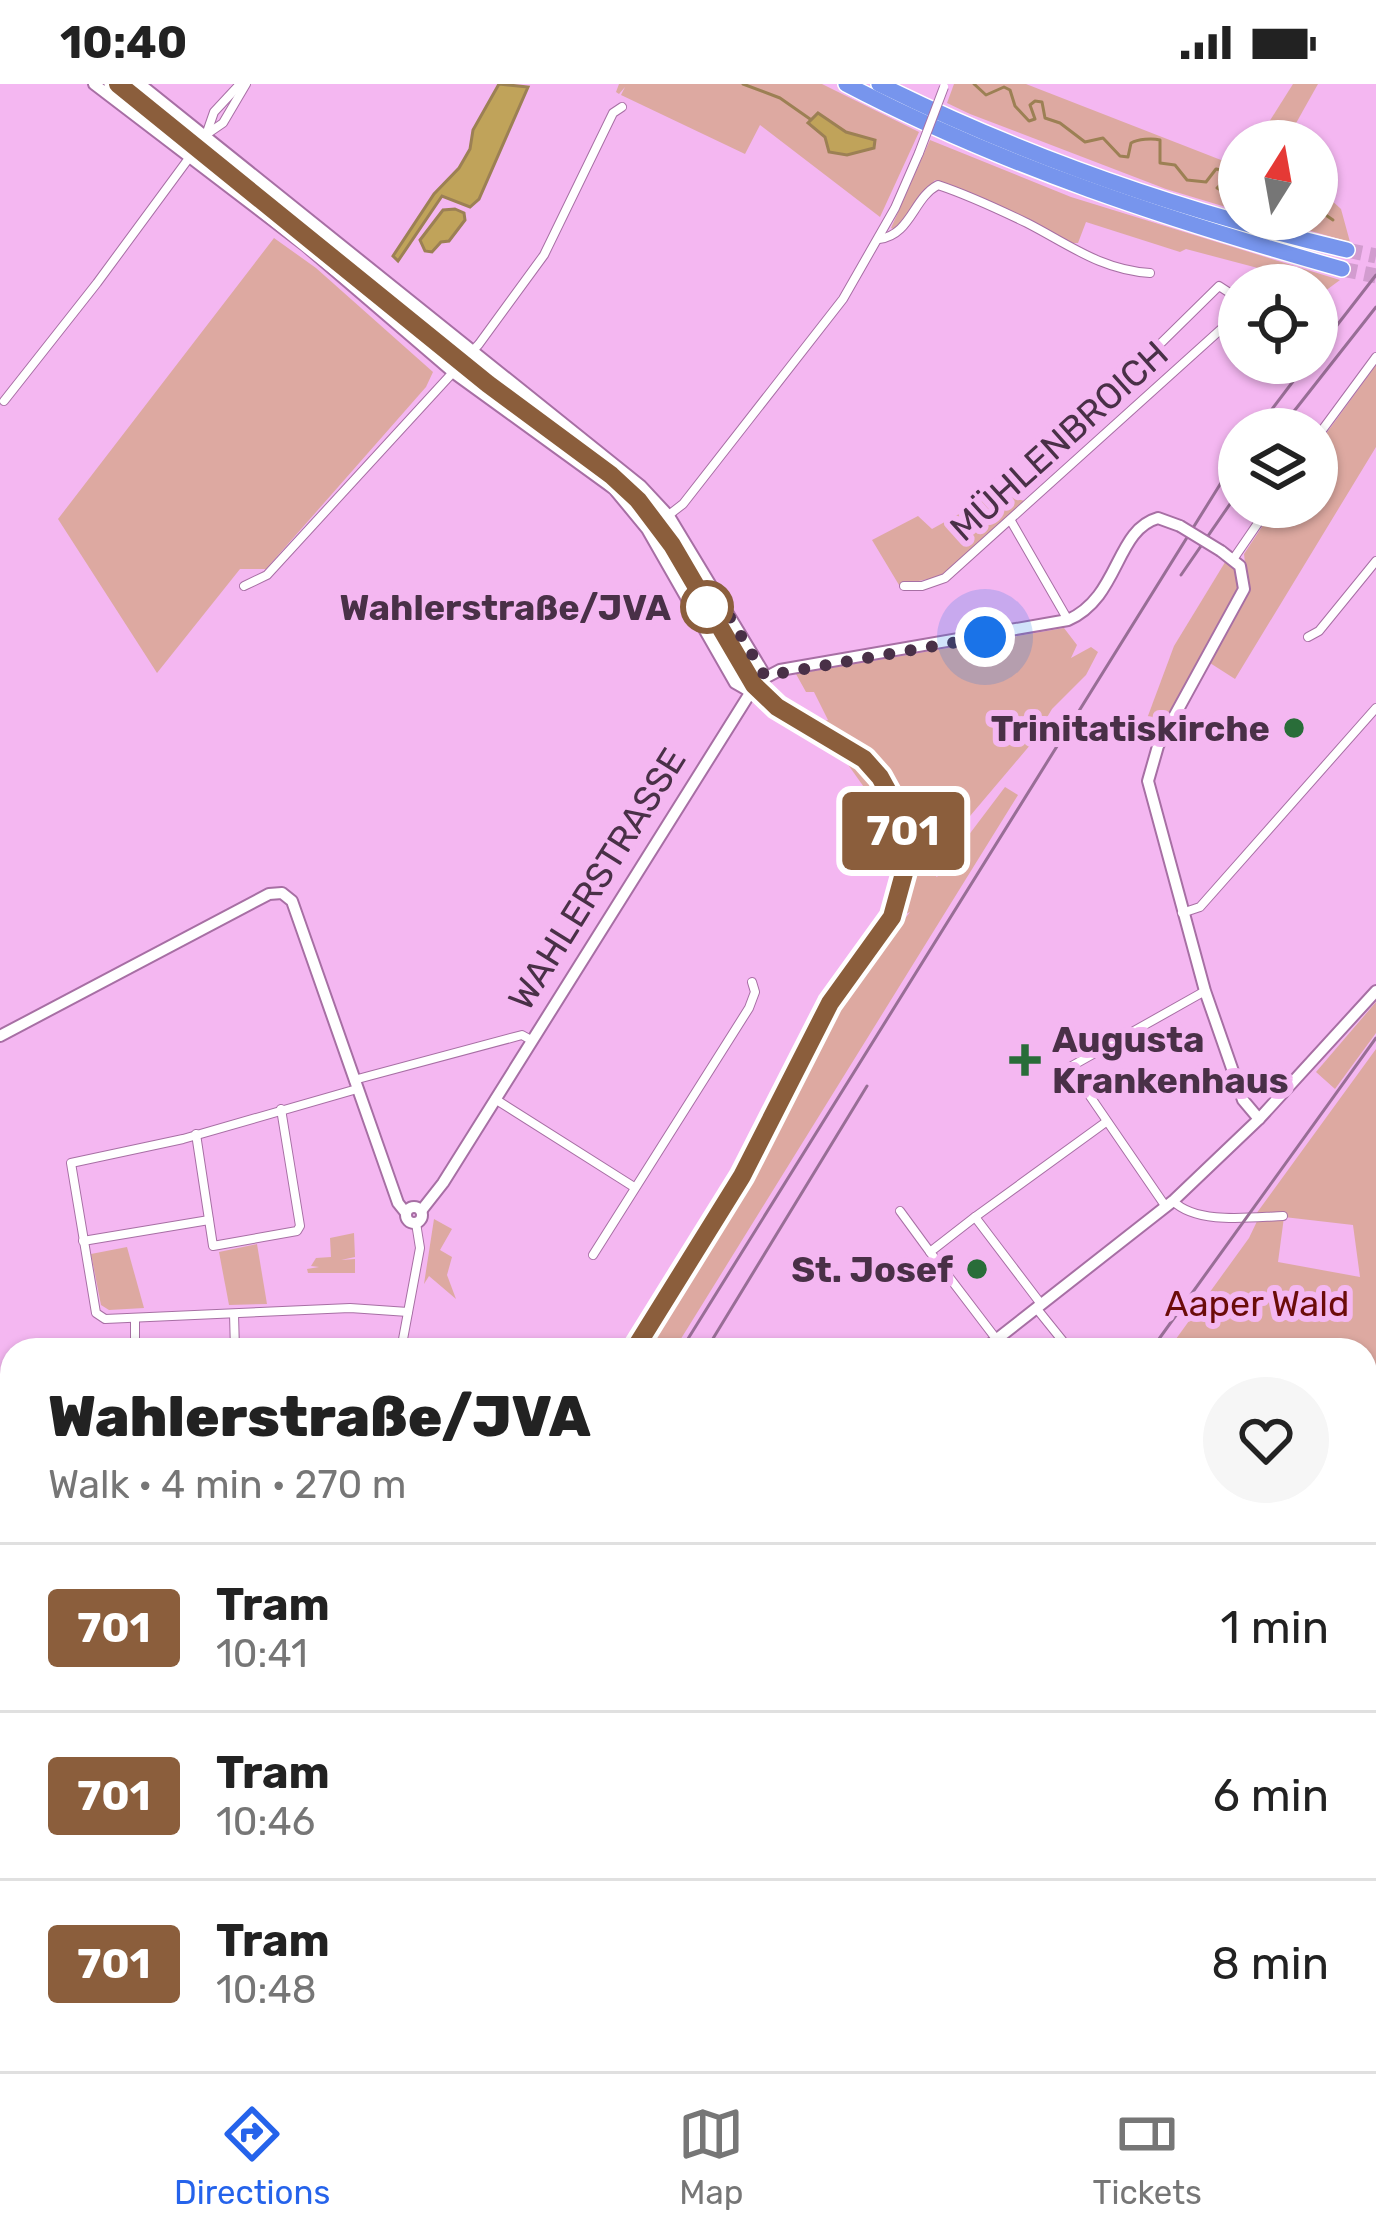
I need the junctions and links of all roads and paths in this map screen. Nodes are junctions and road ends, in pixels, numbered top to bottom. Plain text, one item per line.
1 (94, 84) edge
2 (140, 84) edge
3 (243, 84) edge
4 (846, 84) edge
5 (879, 84) edge
6 (945, 86) edge
7 (622, 107) dead end
8 (933, 118) junction
9 (206, 135) junction
10 (189, 158) junction
11 (879, 238) junction
12 (340, 245) junction
13 (306, 246) junction
14 (1347, 250) tunnel mouth
15 (1342, 269) tunnel mouth
16 (1150, 273) dead end
17 (1218, 287) edge
18 (1218, 332) edge
19 (1158, 346) dead end
20 (472, 353) junction
21 (1376, 357) edge
22 (454, 373) junction
23 (4, 401) dead end
24 (1338, 409) edge
25 (669, 516) junction
26 (1011, 521) junction
27 (1255, 528) edge
28 (648, 531) junction
29 (1234, 558) junction
30 (1376, 562) edge
31 (244, 586) dead end
32 (904, 586) dead end
33 (1068, 620) junction
34 (1308, 637) dead end
35 (765, 676) junction
36 (749, 691) junction
37 (1376, 708) edge
38 (1181, 913) junction
39 (752, 982) dead end
40 (1376, 991) edge
41 (1205, 992) junction
42 (0, 1036) edge
43 (531, 1040) junction
44 (356, 1084) junction
45 (495, 1099) junction
46 (281, 1109) junction
47 (1259, 1119) junction
48 (1106, 1122) junction
49 (196, 1134) junction
50 (634, 1186) junction
51 (1170, 1204) junction
52 (900, 1211) dead end
53 (1283, 1216) dead end
54 (419, 1217) junction
55 (975, 1217) junction
56 (209, 1220) junction
57 (83, 1241) junction
58 (930, 1252) junction
59 (592, 1255) dead end
60 (1040, 1307) junction
61 (408, 1312) junction
62 (234, 1314) junction
63 (135, 1318) junction
64 (135, 1338) edge
65 (235, 1338) edge
66 (403, 1338) edge
67 (995, 1338) edge
68 (1000, 1338) edge
69 (1062, 1338) edge

1 - 10 main road
2 - 9 main road
3 - 9 street
4 - 8 highway
5 - 8 highway
6 - 11 street, bridge
7 - 20 street
8 - 14 highway
8 - 15 highway
9 - 10 street
9 - 12 main road
10 - 13 main road
10 - 23 street
11 - 16 street
11 - 25 street
12 - 13 main road
12 - 20 main road
13 - 22 main road
17 - 19 street, MÜHLENBROICH
18 - 26 street, MÜHLENBROICH
20 - 22 street
20 - 25 main road
21 - 24 street
22 - 28 main road
22 - 31 street
25 - 28 street
25 - 35 main road
26 - 32 street, MÜHLENBROICH
26 - 33 street
27 - 29 street
28 - 36 main road
29 - 33 main road, bridge
29 - 38 main road
30 - 34 street
33 - 35 main road
35 - 36 main road, WAHLERSTRASSE
36 - 43 main road, WAHLERSTRASSE
37 - 38 street
38 - 41 main road
39 - 50 street
40 - 47 main road
41 - 47 main road
41 - 48 street
42 - 44 main road
43 - 44 street
43 - 45 main road, WAHLERSTRASSE
44 - 46 street
44 - 54 main road
45 - 50 street
45 - 54 main road, WAHLERSTRASSE
46 - 49 street
46 - 56 street
47 - 51 main road
48 - 51 street
48 - 55 street
49 - 56 street
49 - 57 street
50 - 59 street
51 - 53 street
51 - 60 main road
52 - 58 street
54 - 61 street
55 - 58 street
55 - 60 street
56 - 57 street
57 - 63 street
58 - 67 street
60 - 68 main road
60 - 69 street
61 - 62 street
61 - 66 street
62 - 63 street
62 - 65 street
63 - 64 street

